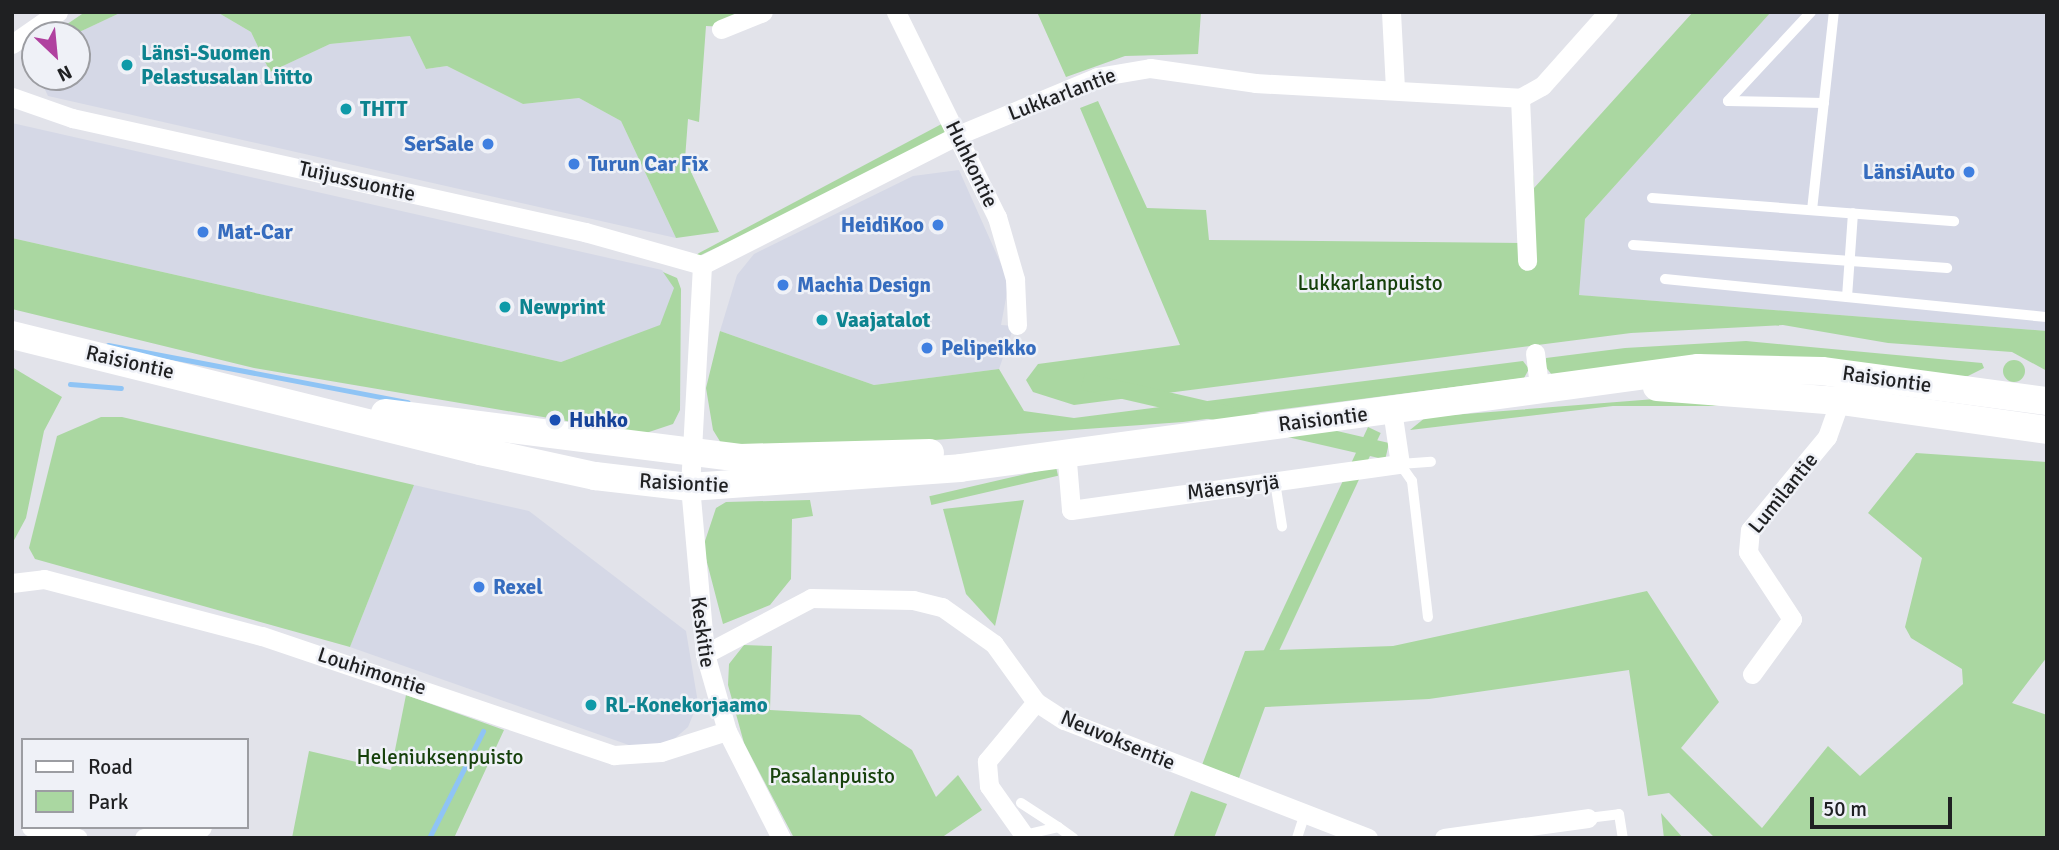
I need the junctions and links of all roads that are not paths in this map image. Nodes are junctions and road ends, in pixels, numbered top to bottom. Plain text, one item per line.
1 (58, 12) edge
2 (763, 12) edge
3 (896, 12) edge
4 (1391, 12) edge
5 (1608, 12) edge
6 (1811, 12) edge
7 (1834, 12) edge
8 (721, 29) dead end
9 (12, 44) edge
10 (1395, 88) junction
11 (12, 97) edge
12 (1520, 98) junction
13 (1824, 103) junction
14 (958, 135) junction
15 (1652, 198) dead end
16 (1812, 210) junction
17 (1853, 213) junction
18 (1954, 221) dead end
19 (1633, 244) dead end
20 (1527, 261) dead end
21 (1850, 261) junction
22 (702, 265) junction
23 (1947, 268) dead end
24 (1665, 279) dead end
25 (1847, 297) junction
26 (2047, 317) edge
27 (1017, 325) dead end
28 (12, 335) edge
29 (1535, 354) dead end
30 (1844, 387) junction
31 (1540, 392) junction
32 (2047, 401) edge
33 (330, 409) junction
34 (1392, 410) junction
35 (2047, 430) edge
36 (1055, 451) junction
37 (690, 453) junction
38 (1431, 462) dead end
39 (1400, 464) junction
40 (1275, 482) junction
41 (690, 486) junction
42 (1282, 526) dead end
43 (12, 583) edge
44 (1428, 617) dead end
45 (705, 654) junction
46 (1752, 674) dead end
47 (1036, 702) junction
48 (727, 731) junction
49 (1021, 803) dead end
50 (1304, 816) junction
51 (1588, 818) joint
52 (1058, 827) junction
53 (40, 829) edge
54 (191, 829) edge
55 (1526, 833) edge
56 (1025, 836) edge
57 (78, 838) edge
58 (144, 838) edge
59 (781, 838) edge
60 (1073, 838) edge
61 (1297, 838) edge
62 (1368, 838) edge
63 (1444, 838) edge
64 (1623, 838) edge

1 - 9 street
2 - 8 street
3 - 14 street, Huhkontie
4 - 10 street
5 - 12 street
6 - 13 lane
7 - 13 lane
10 - 12 street, Lukkarlantie
10 - 14 street, Lukkarlantie
11 - 22 street, Tuijussuontie
12 - 20 street
13 - 16 lane
14 - 22 street, Lukkarlantie
14 - 27 street, Huhkontie
15 - 16 lane
16 - 17 lane
17 - 18 lane
17 - 21 lane
19 - 21 lane
21 - 23 lane
21 - 25 lane
22 - 37 street
24 - 25 lane
25 - 26 lane
28 - 33 main road, Raisiontie
29 - 31 street
30 - 31 main road, Raisiontie
30 - 32 main road, Raisiontie
30 - 35 main road, Raisiontie
30 - 46 street, Lumilantie
31 - 34 main road, Raisiontie
33 - 37 main road, Raisiontie
33 - 41 main road, Raisiontie
34 - 36 main road, Raisiontie
34 - 39 street
36 - 37 main road, Raisiontie
36 - 40 street, Mäensyrjä
36 - 41 main road, Raisiontie
37 - 41 street, Keskitie
38 - 39 lane
39 - 40 street, Mäensyrjä
39 - 44 lane
40 - 42 lane
41 - 45 street, Keskitie
43 - 48 street, Louhimontie
45 - 47 street, Neuvoksentie
45 - 48 street, Keskitie
47 - 50 street, Neuvoksentie
47 - 56 street
48 - 59 street, Keskitie
49 - 52 lane
50 - 61 lane
50 - 62 street, Neuvoksentie
51 - 55 street
51 - 64 lane
52 - 56 lane
52 - 60 lane
53 - 57 street
54 - 58 street
55 - 63 street

